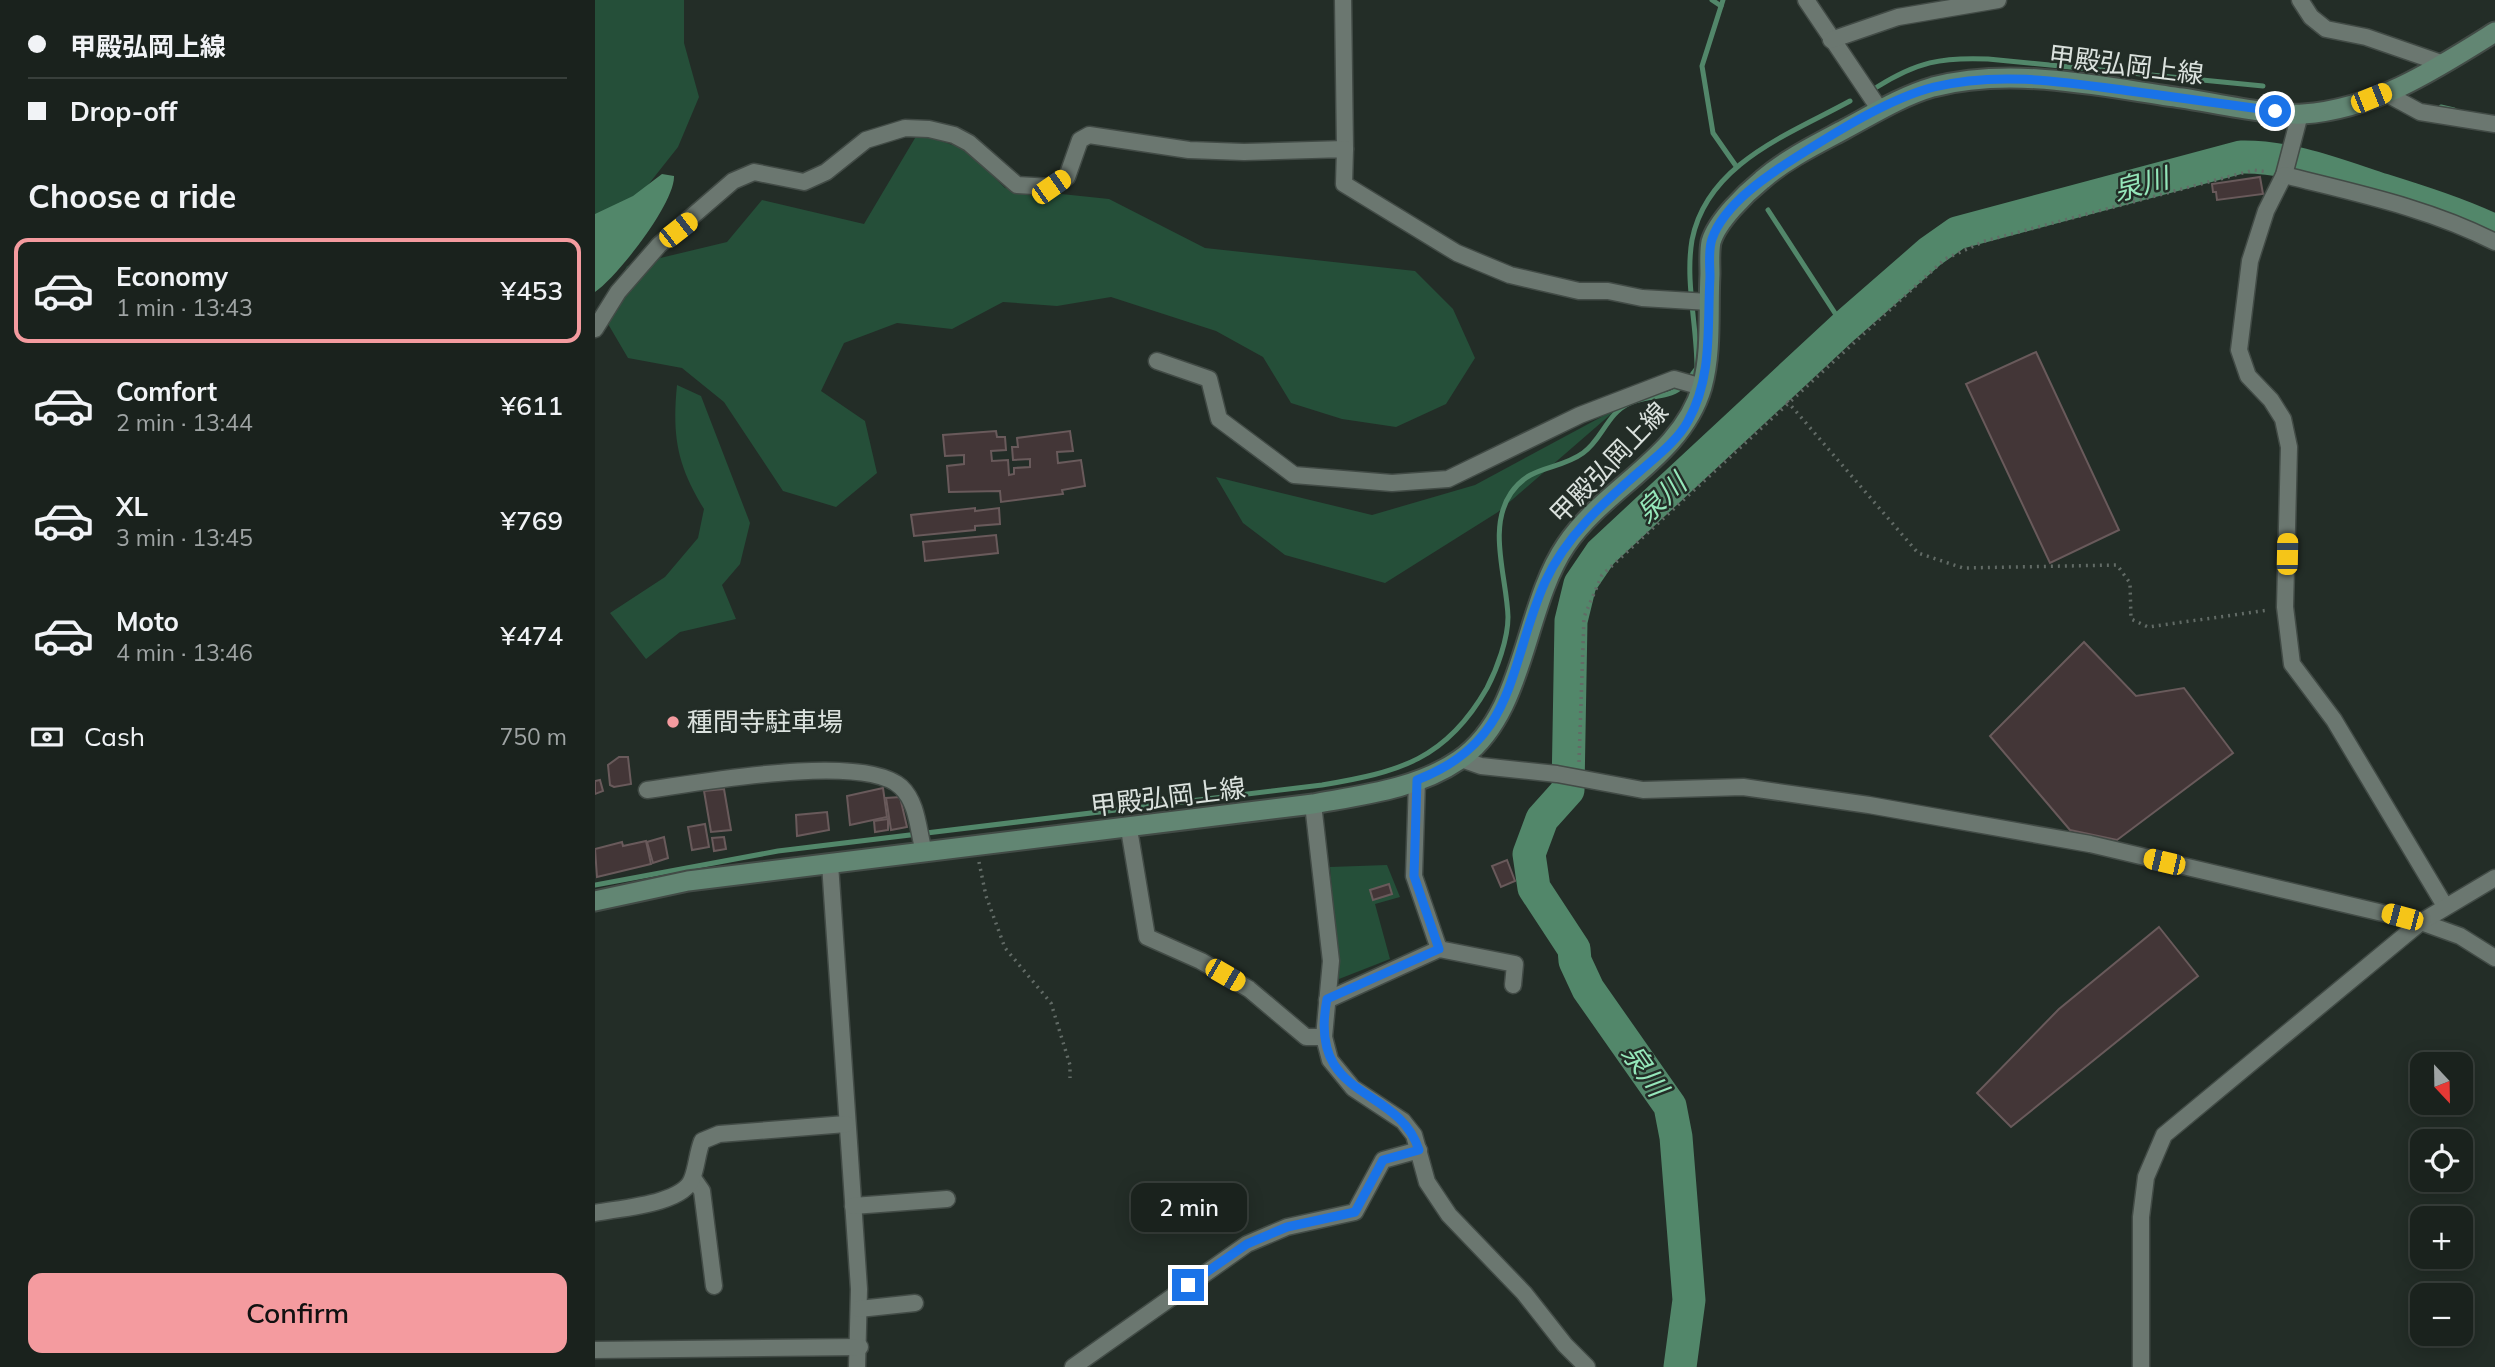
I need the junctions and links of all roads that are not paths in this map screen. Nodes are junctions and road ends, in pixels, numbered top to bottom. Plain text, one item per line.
1 (1343, 0) edge
2 (1806, 0) edge
3 (1998, 0) edge
4 (2300, 0) edge
5 (2495, 32) edge
6 (1831, 40) junction
7 (2444, 64) junction
8 (2385, 93) junction
9 (1880, 110) junction
10 (2301, 114) junction
11 (2495, 124) edge
12 (1345, 149) junction
13 (2286, 164) junction
14 (2495, 242) edge
15 (1696, 302) junction
16 (595, 330) edge
17 (1157, 361) dead end
18 (1702, 387) junction
19 (1461, 759) junction
20 (1417, 780) junction
21 (647, 790) dead end
22 (1313, 804) junction
23 (1129, 829) junction
24 (923, 850) junction
25 (830, 864) junction
26 (2495, 878) edge
27 (595, 901) edge
28 (2445, 906) junction
29 (2421, 922) junction
30 (1439, 949) junction
31 (2495, 958) edge
32 (1513, 985) dead end
33 (1327, 999) junction
34 (1324, 1037) junction
35 (846, 1124) junction
36 (1419, 1150) junction
37 (693, 1178) junction
38 (947, 1199) dead end
39 (853, 1206) junction
40 (595, 1213) edge
41 (714, 1286) dead end
42 (915, 1303) dead end
43 (859, 1309) junction
44 (860, 1347) junction
45 (595, 1350) edge
46 (857, 1367) edge
47 (1073, 1367) edge
48 (1587, 1367) edge
49 (2141, 1367) edge

1 - 12 street
2 - 6 street
3 - 6 street
4 - 7 street
5 - 7 main road, 甲殿弘岡上線
6 - 9 street
7 - 8 main road, 甲殿弘岡上線
8 - 10 main road, 甲殿弘岡上線
8 - 11 street
9 - 10 main road, 甲殿弘岡上線
9 - 15 main road, 甲殿弘岡上線
10 - 13 street
12 - 15 street
12 - 16 street
13 - 14 street
13 - 28 street
15 - 18 main road, 甲殿弘岡上線
17 - 18 street
18 - 19 main road, 甲殿弘岡上線
19 - 20 main road, 甲殿弘岡上線
19 - 29 street
20 - 22 main road, 甲殿弘岡上線
20 - 30 street
21 - 24 street
22 - 23 main road, 甲殿弘岡上線
22 - 33 street
23 - 24 main road, 甲殿弘岡上線
23 - 34 street
24 - 25 main road, 甲殿弘岡上線
25 - 27 main road, 甲殿弘岡上線
25 - 35 street
26 - 28 street
28 - 29 street
29 - 31 street
29 - 49 street
30 - 32 street
30 - 33 street
33 - 34 street
34 - 36 street
35 - 37 street
35 - 39 street
36 - 47 street
36 - 48 street
37 - 40 street
37 - 41 street
38 - 39 street
39 - 43 street
42 - 43 street
43 - 44 street
44 - 45 street
44 - 46 street

